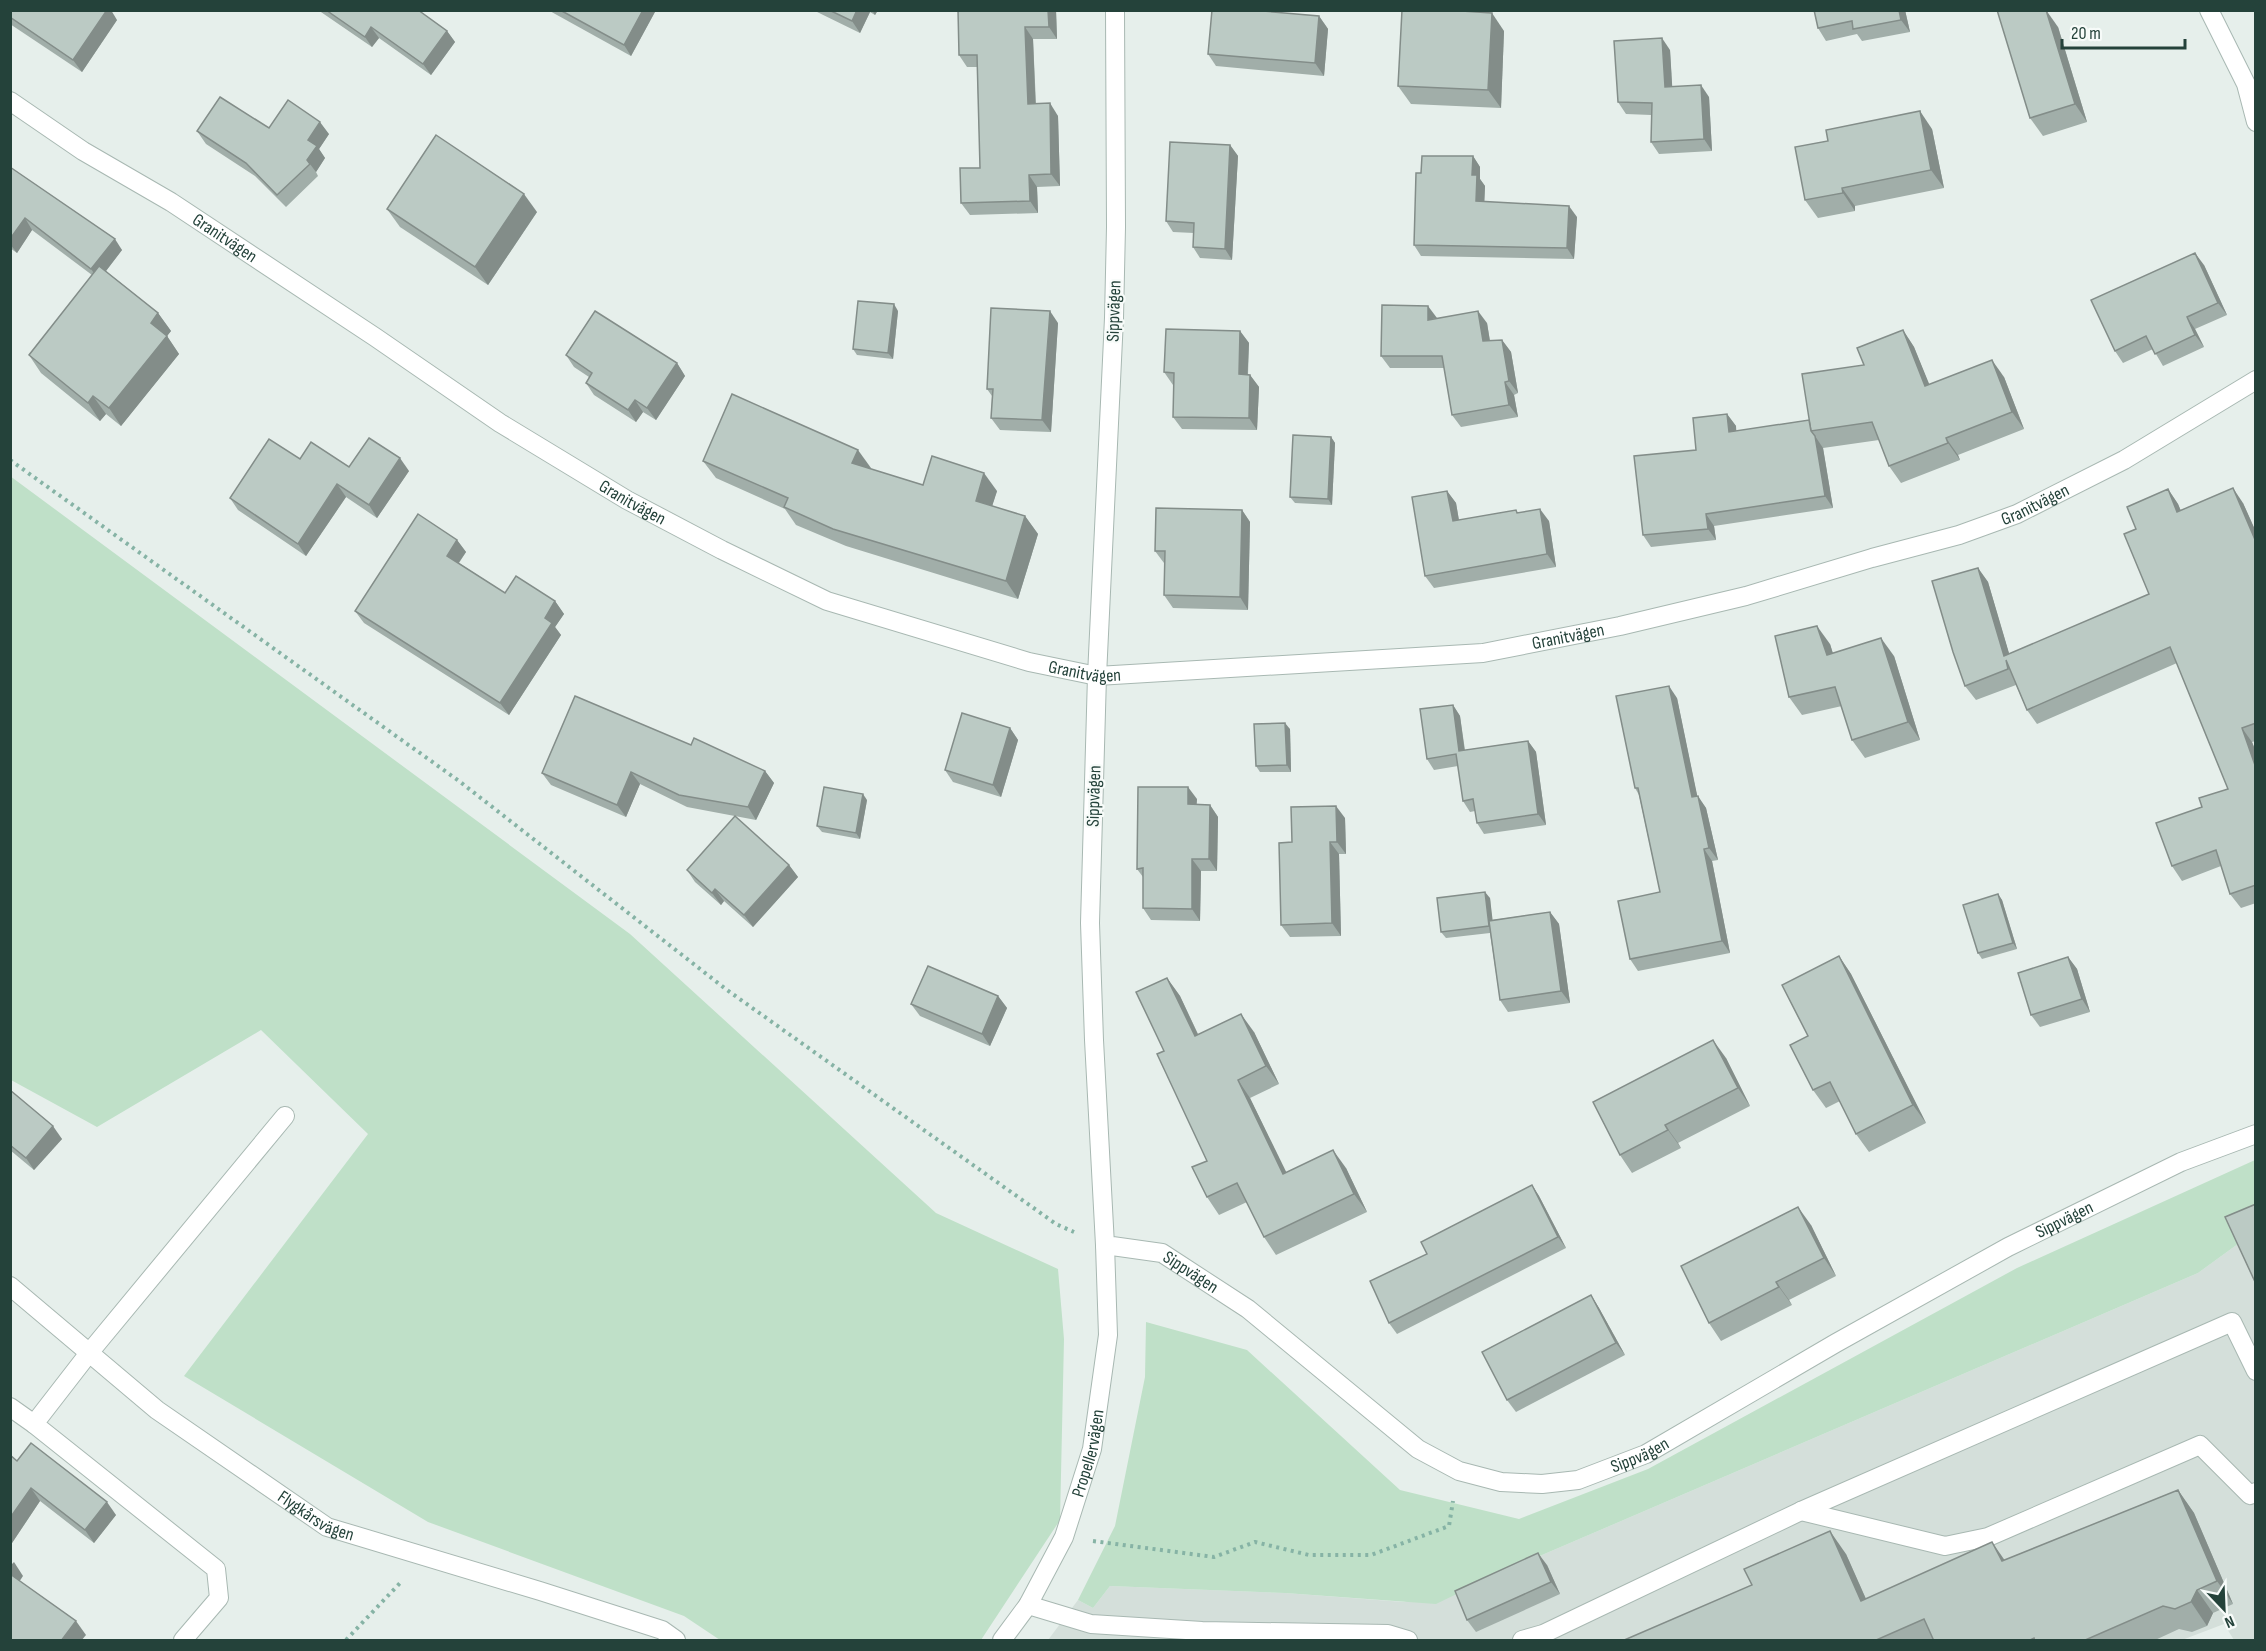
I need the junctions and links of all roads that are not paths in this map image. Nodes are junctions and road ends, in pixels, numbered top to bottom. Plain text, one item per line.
1 (1116, 10) edge
2 (2209, 10) edge
3 (10, 101) edge
4 (2256, 122) edge
5 (2256, 380) edge
6 (1097, 676) junction
7 (285, 1116) dead end
8 (2256, 1134) edge
9 (1106, 1245) junction
10 (10, 1286) edge
11 (89, 1353) junction
12 (2256, 1371) edge
13 (10, 1407) edge
14 (34, 1424) junction
15 (2256, 1492) edge
16 (1801, 1511) junction
17 (1028, 1605) junction
18 (183, 1641) edge
19 (676, 1641) edge
20 (1002, 1641) edge
21 (1408, 1641) edge
22 (1522, 1641) edge

1 - 6 street, Sippvägen
2 - 4 street
3 - 6 street, Granitvägen
5 - 6 street, Granitvägen
6 - 9 street, Sippvägen
7 - 11 street
8 - 9 street, Sippvägen
9 - 17 street, Propellervägen
10 - 11 street, Flygkårsvägen
11 - 14 street
11 - 19 street, Flygkårsvägen
12 - 16 street
13 - 14 street
14 - 18 street
15 - 16 street
16 - 22 street
17 - 20 street, Propellervägen
17 - 21 street

